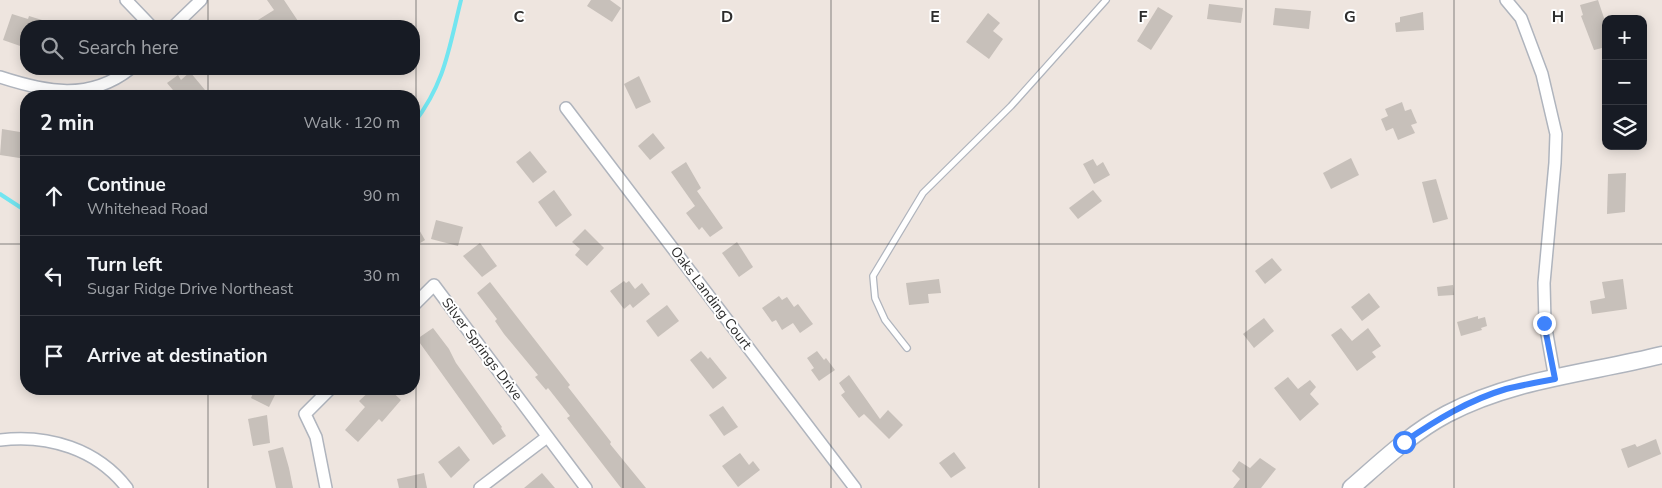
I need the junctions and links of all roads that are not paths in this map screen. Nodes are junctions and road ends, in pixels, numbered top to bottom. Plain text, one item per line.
1 (126, 0) edge
2 (201, 0) edge
3 (1106, 0) edge
4 (1506, 0) edge
5 (145, 20) edge
6 (180, 20) edge
7 (123, 75) edge
8 (0, 77) edge
9 (50, 90) edge
10 (88, 90) edge
11 (566, 108) dead end
12 (420, 299) edge
13 (908, 348) dead end
14 (1662, 355) edge
15 (1555, 379) junction
16 (324, 395) edge
17 (547, 437) junction
18 (0, 440) edge
19 (127, 488) edge
20 (326, 488) edge
21 (480, 488) edge
22 (586, 488) edge
23 (855, 488) edge
24 (1351, 488) edge

1 - 5 street
2 - 6 street
3 - 13 lane
4 - 15 street
7 - 10 street
8 - 9 street
11 - 23 street, Oaks Landing Court
12 - 17 street, Silver Springs Drive
14 - 15 street
15 - 24 street
16 - 20 street
17 - 21 street
17 - 22 street, Silver Springs Drive
18 - 19 street

